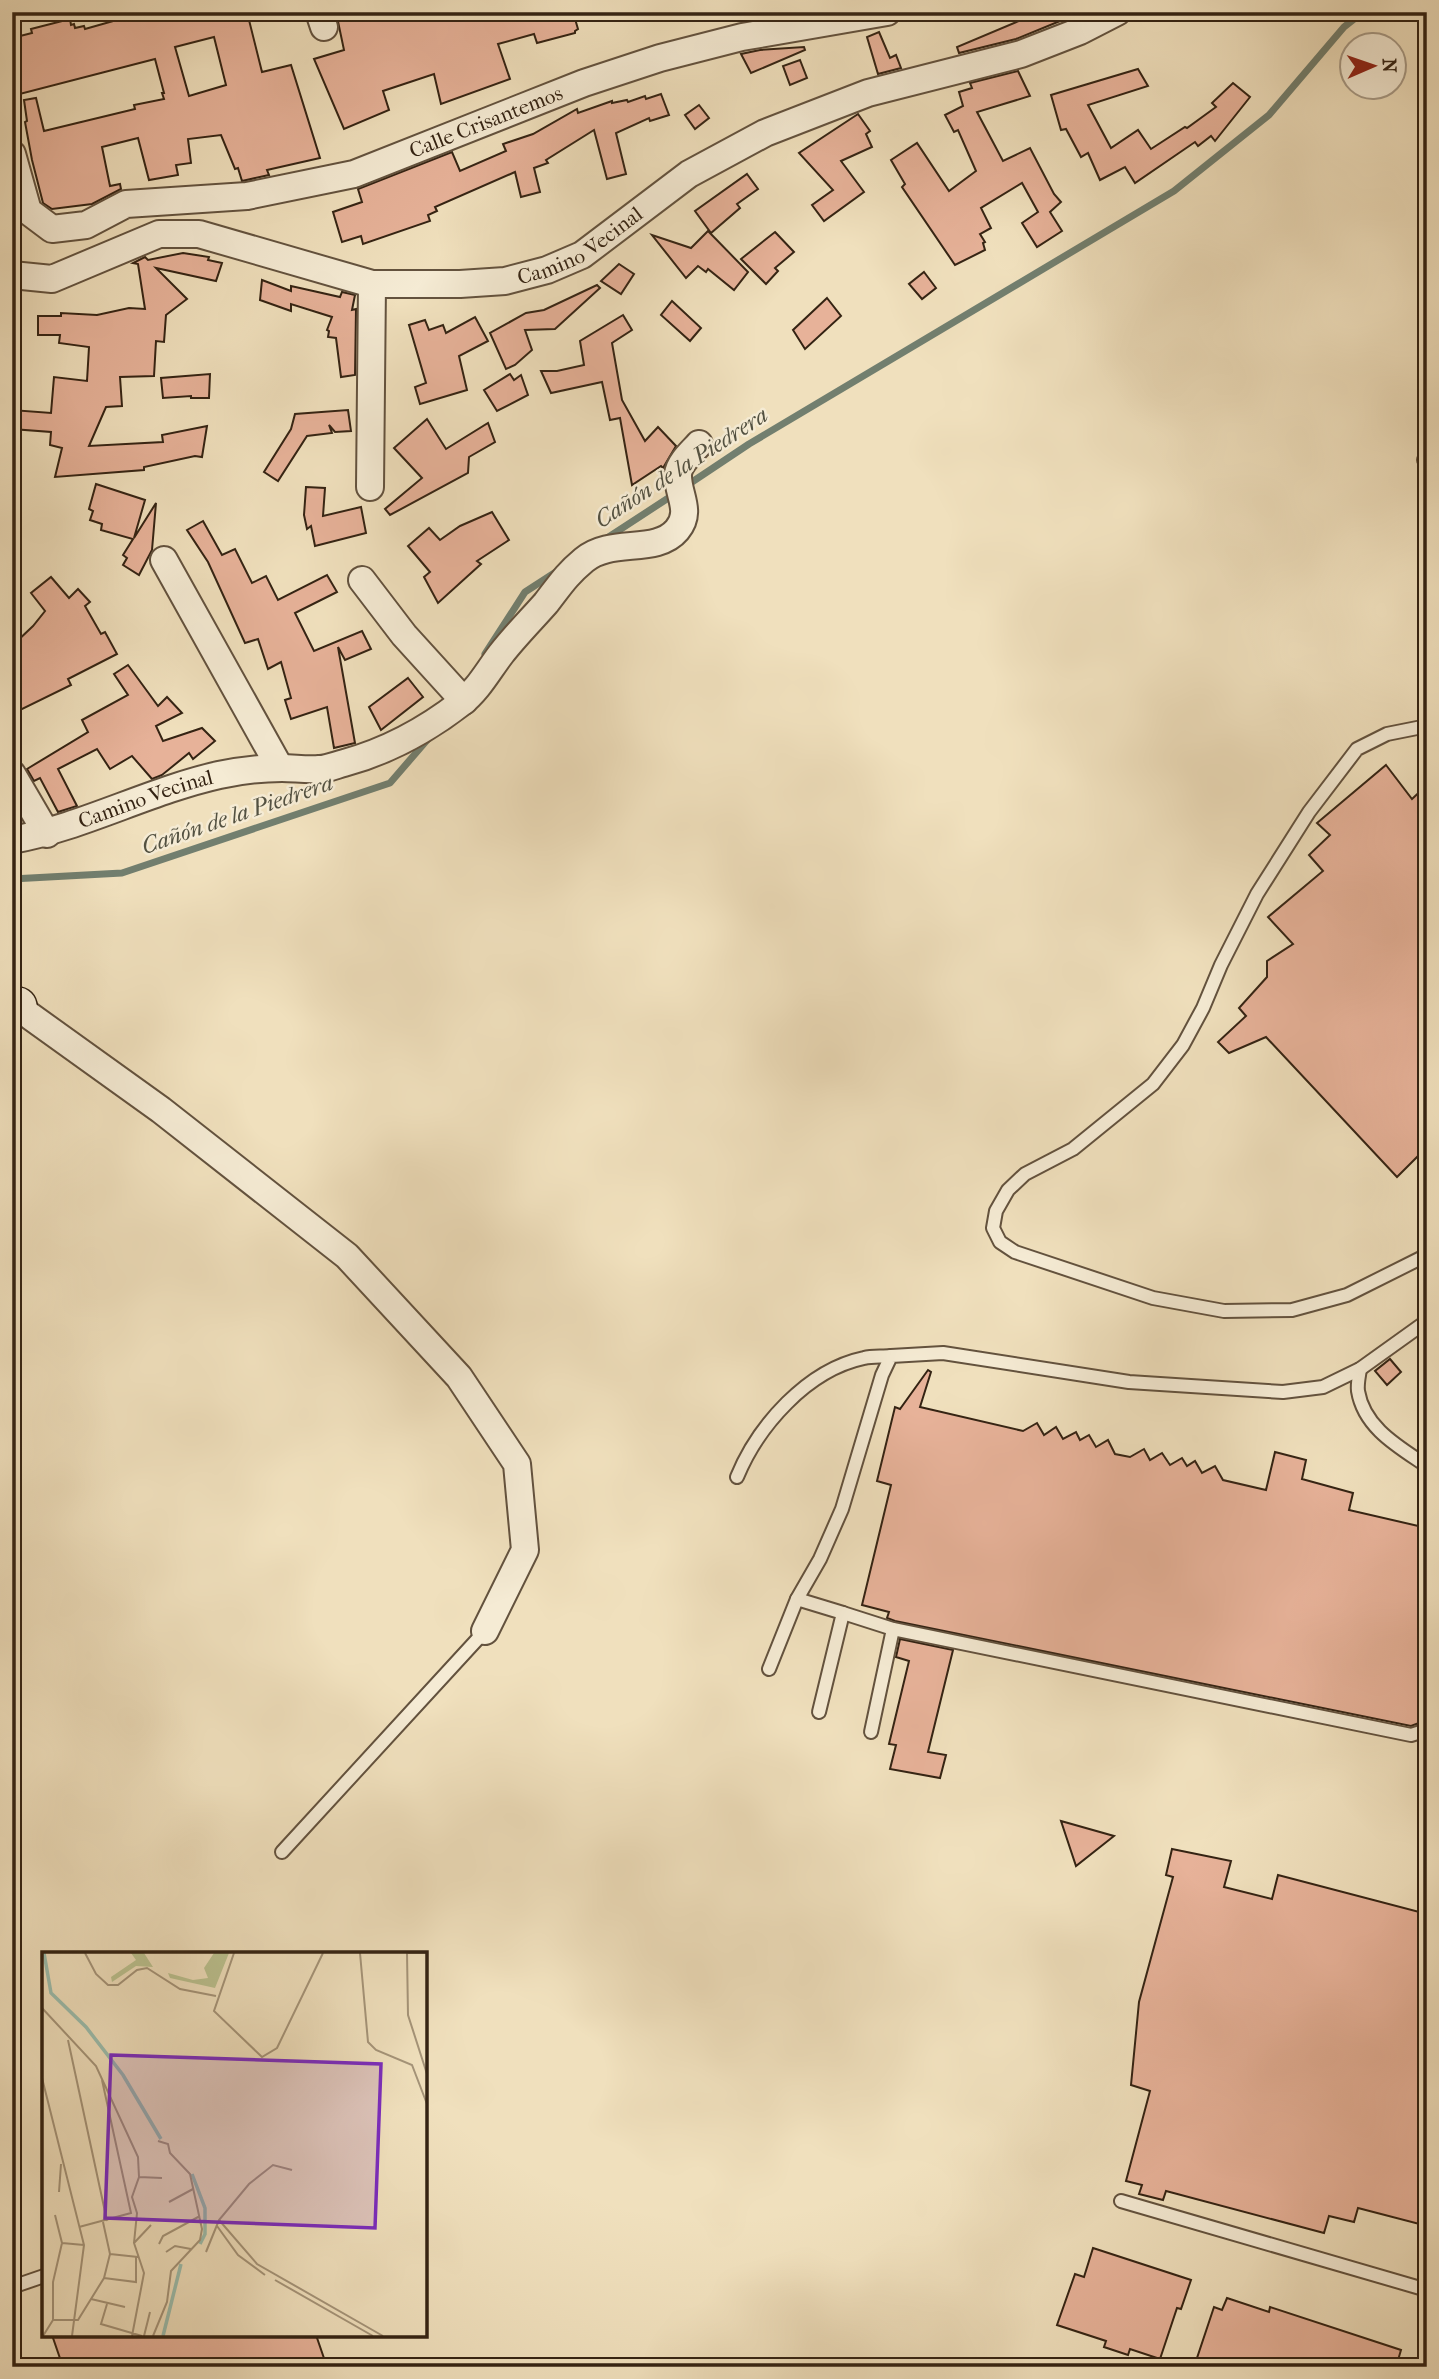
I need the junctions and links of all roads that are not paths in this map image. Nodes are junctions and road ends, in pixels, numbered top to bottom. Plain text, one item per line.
1 (887, 12) edge
2 (1117, 12) edge
3 (12, 154) edge
4 (12, 275) edge
5 (372, 284) junction
6 (699, 444) dead end
7 (370, 487) dead end
8 (164, 560) dead end
9 (362, 580) dead end
10 (464, 701) junction
11 (1427, 726) edge
12 (280, 768) junction
13 (12, 774) edge
14 (47, 834) junction
15 (12, 840) edge
16 (14, 1006) edge
17 (1427, 1255) edge
18 (1427, 1321) edge
19 (891, 1356) junction
20 (1360, 1369) junction
21 (1427, 1466) edge
22 (737, 1477) dead end
23 (797, 1599) junction
24 (843, 1614) junction
25 (892, 1629) junction
26 (485, 1631) joint
27 (769, 1669) dead end
28 (819, 1712) dead end
29 (1427, 1730) edge
30 (871, 1732) dead end
31 (282, 1852) dead end
32 (1121, 2201) dead end
33 (42, 2277) edge
34 (12, 2287) edge
35 (1427, 2290) edge

1 - 3 street, Calle Crisantemos
2 - 5 street, Camino Vecinal
4 - 5 street, Camino Vecinal
5 - 7 street
6 - 10 street, Camino Vecinal
8 - 12 street
9 - 10 street
10 - 12 street, Camino Vecinal
11 - 17 lane
12 - 14 street, Camino Vecinal
13 - 14 street
14 - 15 street, Camino Vecinal
16 - 26 street
18 - 20 lane
19 - 20 lane
19 - 22 lane
19 - 23 lane
20 - 21 lane
23 - 24 lane
23 - 27 lane
24 - 25 lane
24 - 28 lane
25 - 29 lane
25 - 30 lane
26 - 31 lane
32 - 35 lane
33 - 34 lane

